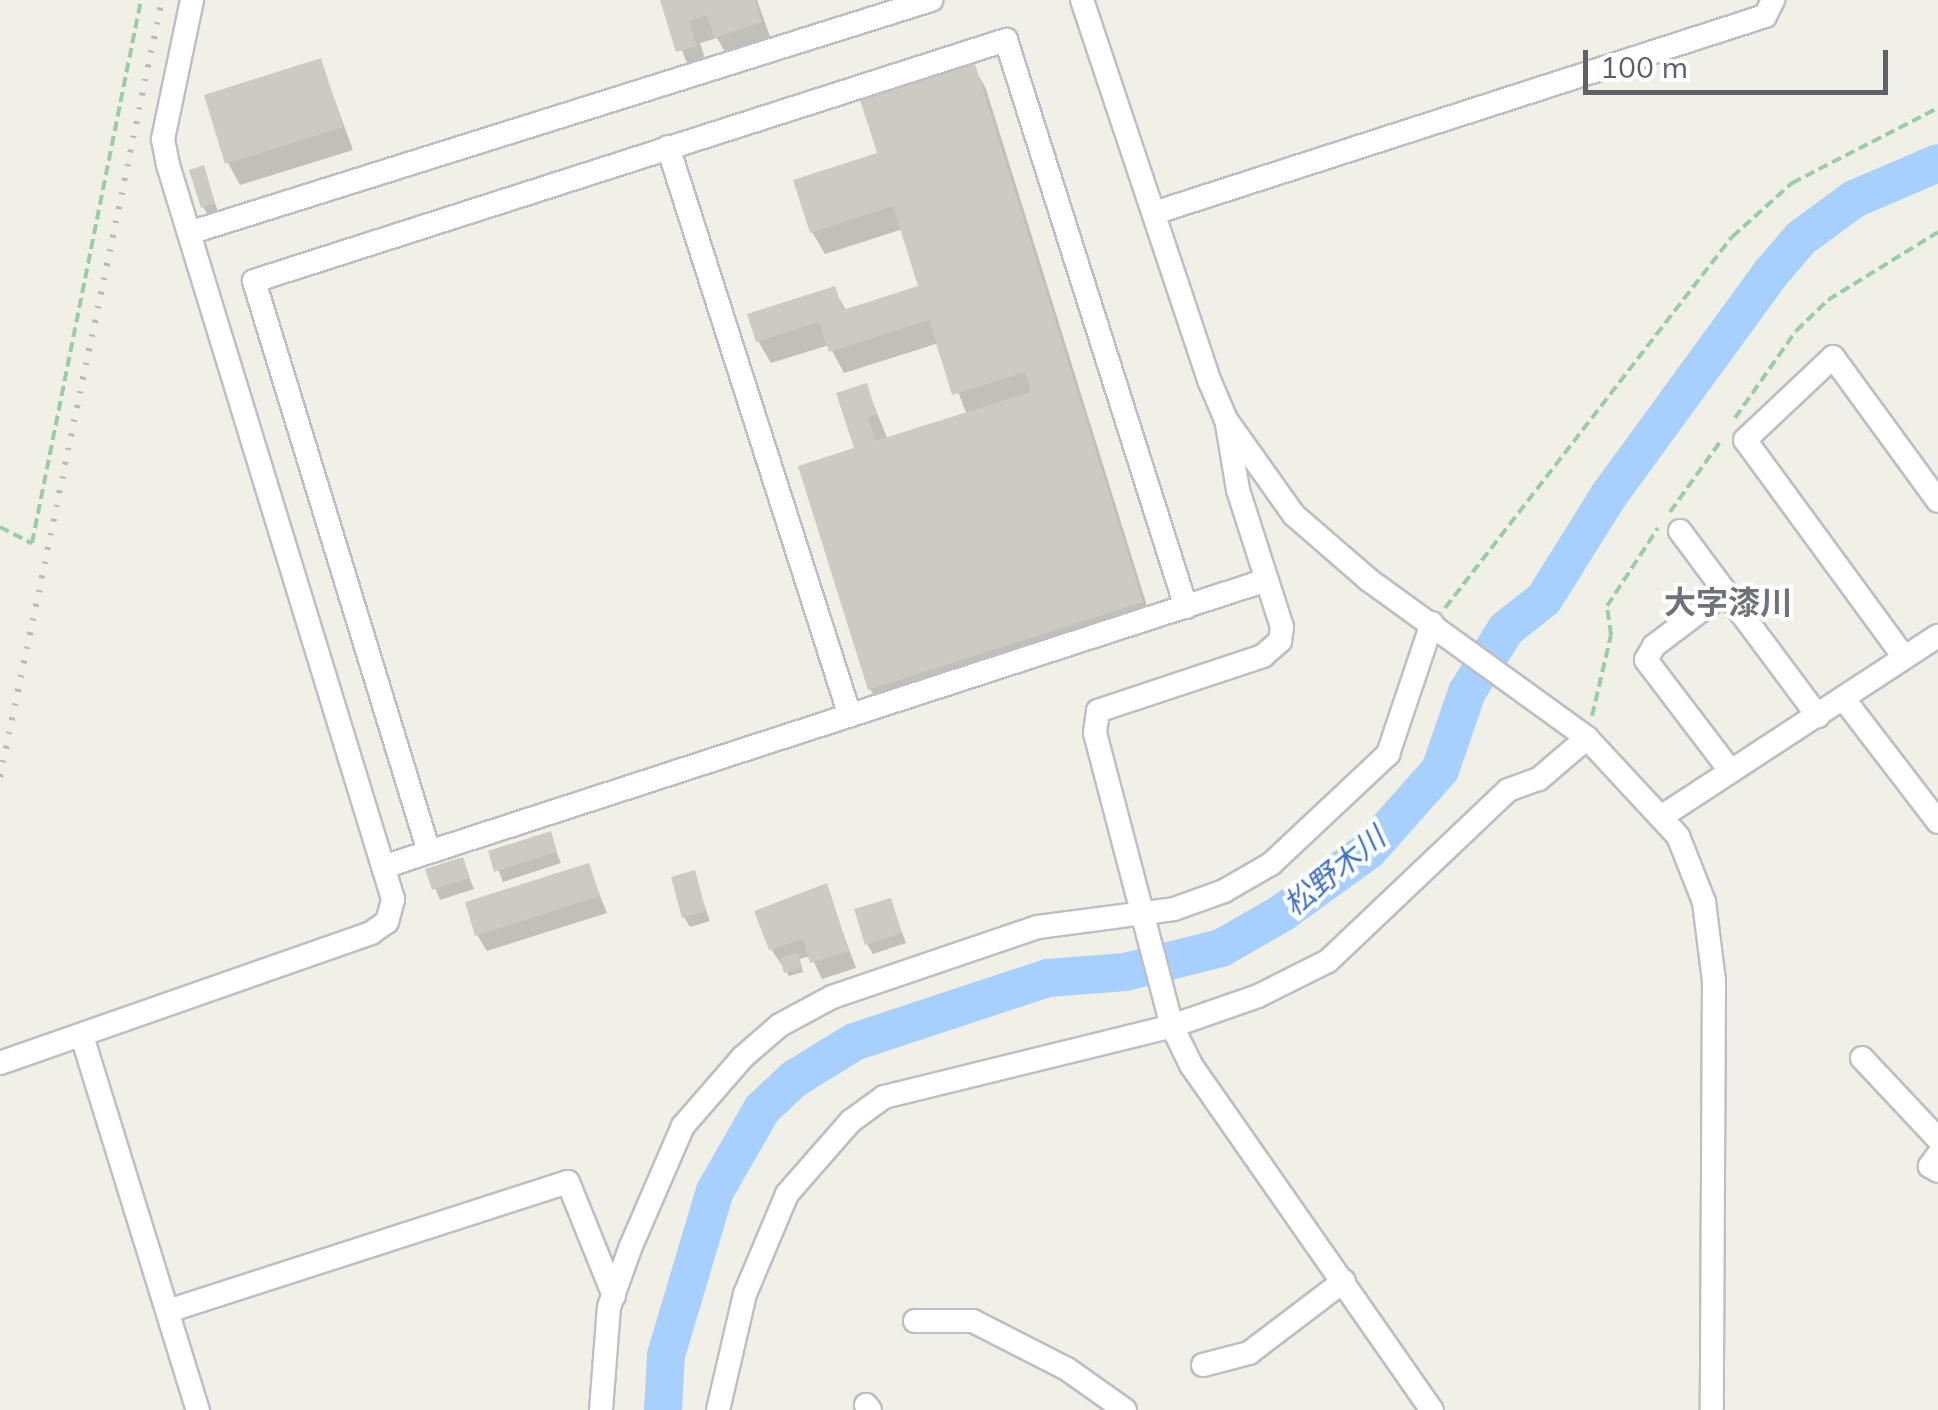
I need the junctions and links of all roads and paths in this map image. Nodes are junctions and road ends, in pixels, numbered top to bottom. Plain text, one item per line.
1 (140, 0) edge
2 (192, 0) edge
3 (932, 0) edge
4 (1082, 0) edge
5 (1773, 0) edge
6 (1938, 108) edge
7 (668, 147) junction
8 (1154, 212) junction
9 (192, 232) junction
10 (1938, 232) edge
11 (1226, 418) junction
12 (1938, 501) edge
13 (0, 527) edge
14 (1680, 531) dead end
15 (1267, 580) junction
16 (1724, 593) junction
17 (1186, 606) junction
18 (1436, 626) junction
19 (1938, 636) edge
20 (1904, 657) junction
21 (1843, 698) junction
22 (850, 716) junction
23 (1818, 716) junction
24 (1580, 732) junction
25 (1729, 769) junction
26 (1661, 817) junction
27 (1938, 822) edge
28 (430, 852) junction
29 (383, 867) junction
30 (1140, 911) junction
31 (1172, 1026) junction
32 (82, 1036) junction
33 (1862, 1058) dead end
34 (0, 1063) edge
35 (1938, 1140) edge
36 (1938, 1155) edge
37 (1938, 1171) edge
38 (1344, 1280) junction
39 (614, 1296) junction
40 (168, 1311) junction
41 (915, 1321) dead end
42 (1203, 1365) dead end
43 (198, 1410) edge
44 (601, 1410) edge
45 (718, 1410) edge
46 (1125, 1410) edge
47 (1432, 1410) edge
48 (1712, 1410) edge

1 - 13 path
2 - 9 street
3 - 9 street
4 - 8 street
5 - 8 street
6 - 18 path
7 - 17 street
7 - 22 street
7 - 28 street
8 - 11 street
9 - 29 street
10 - 24 path
11 - 15 street
11 - 18 street
12 - 20 street
14 - 16 street
15 - 17 street
15 - 30 street
16 - 23 street
16 - 25 street
17 - 22 street
18 - 24 street
18 - 30 street
19 - 20 street
20 - 21 street
21 - 23 street
21 - 27 street
22 - 28 street
23 - 25 street
24 - 26 street
24 - 31 street
25 - 26 street
26 - 48 street
28 - 29 street
29 - 32 street
30 - 31 street
30 - 39 street
31 - 38 street
31 - 45 street
32 - 34 street
32 - 40 street
33 - 35 street
36 - 37 street
38 - 42 street
38 - 47 street
39 - 40 street
39 - 44 street
40 - 43 street
41 - 46 street

